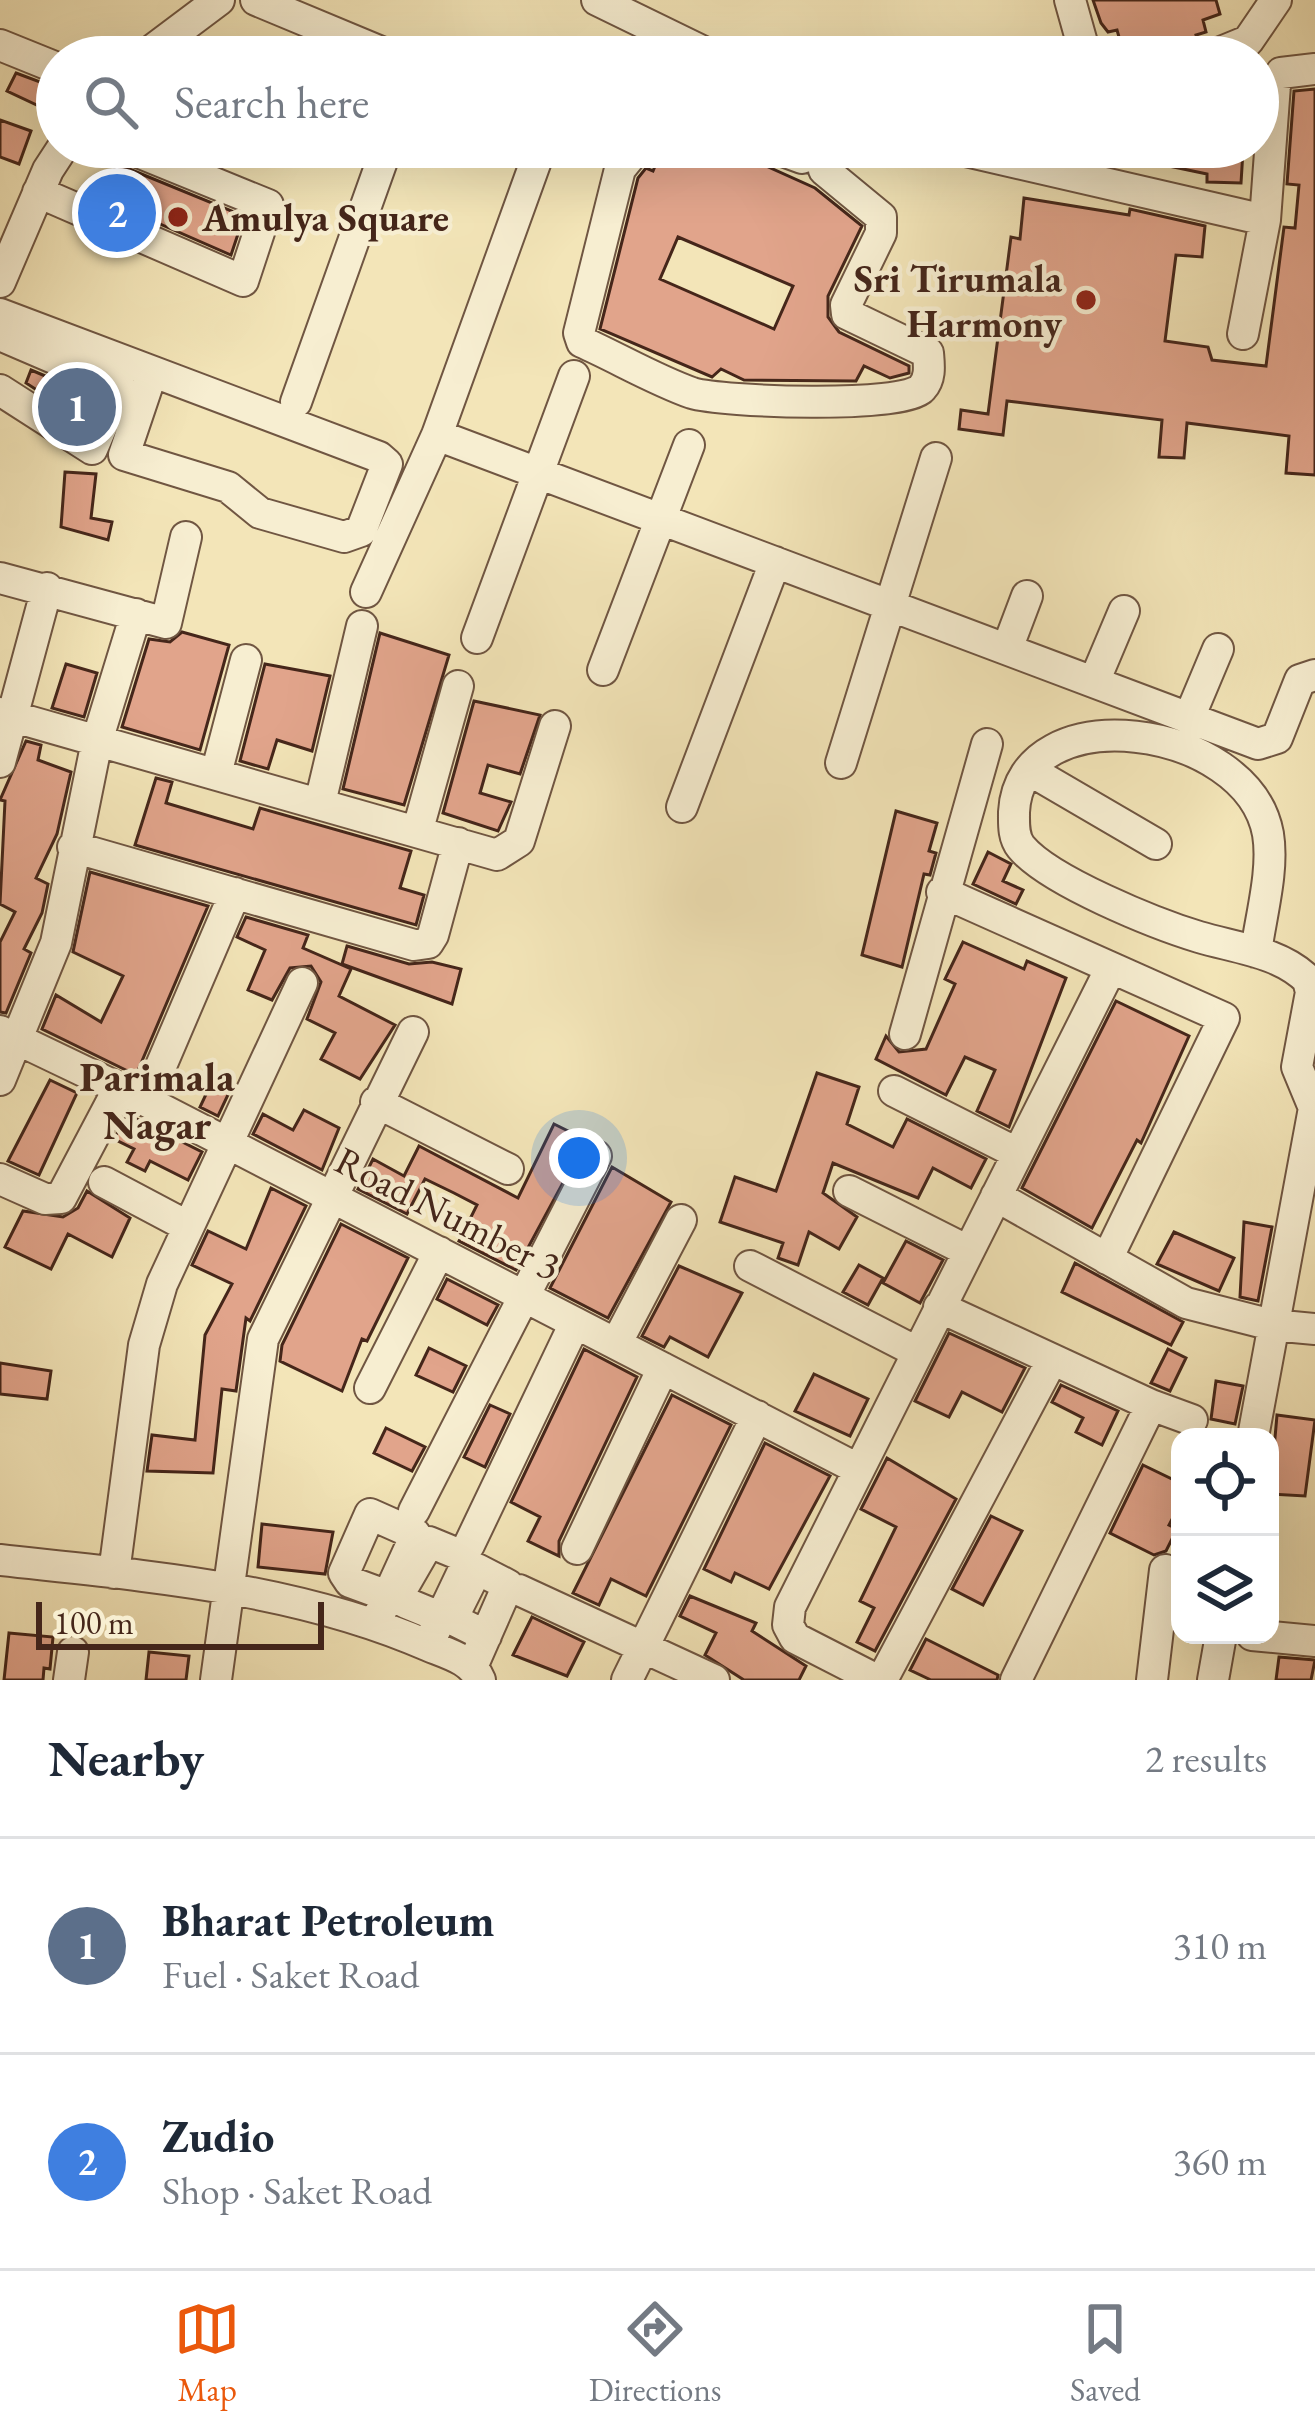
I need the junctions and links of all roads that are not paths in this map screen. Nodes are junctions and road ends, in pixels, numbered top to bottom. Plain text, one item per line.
1 (219, 0) edge
2 (256, 0) edge
3 (597, 0) edge
4 (1070, 0) edge
5 (1276, 0) edge
6 (171, 36) edge
7 (343, 36) edge
8 (671, 36) edge
9 (1080, 36) edge
10 (1253, 36) edge
11 (0, 45) edge
12 (36, 60) edge
13 (1315, 69) edge
14 (1279, 77) edge
15 (51, 168) edge
16 (177, 168) edge
17 (380, 168) edge
18 (533, 168) edge
19 (621, 168) edge
20 (830, 168) edge
21 (1040, 168) edge
22 (1268, 168) edge
23 (38, 192) junction
24 (1264, 220) junction
25 (2, 272) edge
26 (0, 314) edge
27 (1243, 334) dead end
28 (0, 335) edge
29 (152, 372) junction
30 (574, 376) dead end
31 (0, 389) edge
32 (296, 402) dead end
33 (437, 435) junction
34 (689, 445) dead end
35 (936, 458) dead end
36 (540, 473) junction
37 (659, 518) junction
38 (186, 537) dead end
39 (775, 562) junction
40 (0, 578) edge
41 (47, 588) junction
42 (366, 592) dead end
43 (1027, 596) dead end
44 (890, 606) junction
45 (1124, 611) dead end
46 (136, 614) junction
47 (362, 626) dead end
48 (477, 638) dead end
49 (1007, 649) junction
50 (1218, 649) dead end
51 (246, 659) dead end
52 (603, 670) dead end
53 (1315, 675) edge
54 (1094, 682) junction
55 (458, 686) dead end
56 (7, 715) edge
57 (1189, 718) junction
58 (555, 726) dead end
59 (97, 741) junction
60 (987, 744) dead end
61 (0, 762) edge
62 (841, 763) dead end
63 (1031, 771) junction
64 (216, 774) junction
65 (320, 803) junction
66 (682, 807) dead end
67 (418, 829) junction
68 (458, 843) junction
69 (1156, 844) dead end
70 (73, 847) junction
71 (942, 892) junction
72 (235, 893) junction
73 (1256, 952) junction
74 (1111, 968) junction
75 (302, 983) dead end
76 (413, 1032) dead end
77 (905, 1034) dead end
78 (10, 1036) edge
79 (0, 1080) edge
80 (894, 1091) dead end
81 (132, 1095) junction
82 (376, 1102) junction
83 (224, 1144) junction
84 (1017, 1153) junction
85 (596, 1156) dead end
86 (508, 1169) dead end
87 (0, 1179) edge
88 (104, 1182) dead end
89 (849, 1191) dead end
90 (996, 1196) junction
91 (331, 1197) junction
92 (681, 1220) dead end
93 (187, 1226) junction
94 (968, 1250) junction
95 (439, 1252) junction
96 (1108, 1259) junction
97 (750, 1266) dead end
98 (525, 1297) junction
99 (939, 1307) junction
100 (575, 1323) junction
101 (1272, 1325) junction
102 (1315, 1329) edge
103 (616, 1344) junction
104 (917, 1352) junction
105 (1052, 1360) junction
106 (663, 1368) junction
107 (370, 1388) dead end
108 (1151, 1405) junction
109 (757, 1417) junction
110 (1192, 1420) dead end
111 (1255, 1428) edge
112 (858, 1469) junction
113 (413, 1511) dead end
114 (469, 1545) dead end
115 (577, 1549) dead end
116 (0, 1560) edge
117 (1165, 1570) dead end
118 (114, 1573) junction
119 (231, 1588) junction
120 (519, 1590) dead end
121 (1169, 1628) edge
122 (485, 1636) dead end
123 (1279, 1638) edge
124 (1315, 1641) edge
125 (1219, 1644) edge
126 (643, 1649) junction
127 (826, 1670) edge
128 (476, 1674) edge
129 (216, 1680) edge
130 (627, 1680) edge
131 (714, 1680) edge
132 (880, 1680) edge
133 (1016, 1680) edge
134 (1151, 1680) edge
135 (1213, 1680) edge

1 - 6 street
2 - 7 street
3 - 8 street
4 - 9 street
5 - 10 street
11 - 12 street
13 - 14 street
15 - 23 street
16 - 23 street
17 - 32 street
18 - 33 street
19 - 20 street
21 - 24 street
22 - 24 street
23 - 25 street
24 - 27 street
26 - 29 street
28 - 31 street
29 - 29 street
30 - 36 street
33 - 36 street
33 - 42 street
34 - 37 street
35 - 44 street
36 - 37 street
36 - 48 street
37 - 39 street
37 - 52 street
38 - 46 street
39 - 44 street
39 - 66 street
40 - 41 street
41 - 46 street
41 - 56 street
43 - 49 street
44 - 49 street
44 - 62 street
45 - 54 street
46 - 59 street
47 - 65 street
49 - 54 street
50 - 57 street
51 - 64 street
53 - 57 street
54 - 57 street
55 - 67 street
56 - 59 street
56 - 61 street
58 - 68 street
59 - 64 street
59 - 70 street
60 - 71 street
63 - 69 street
63 - 73 street
63 - 73 street
64 - 65 street
65 - 67 street
67 - 68 street
68 - 72 street
70 - 72 street
70 - 78 street
71 - 74 street
71 - 77 street
72 - 81 street
73 - 101 street
74 - 84 street
74 - 96 street
75 - 83 street
76 - 82 street
78 - 79 street
78 - 81 street, Road Number 3
80 - 84 street
81 - 83 street, Road Number 3
81 - 87 street
82 - 86 street
82 - 91 street
83 - 91 street, Road Number 3
83 - 93 street
84 - 90 street
85 - 98 street
88 - 93 street
89 - 94 street
90 - 94 street
90 - 96 street
91 - 95 street, Road Number 3
91 - 119 street
92 - 103 street
93 - 118 street
94 - 99 street
95 - 98 street, Road Number 3
95 - 107 street
96 - 101 street
97 - 104 street
98 - 100 street, Road Number 3
98 - 113 street
99 - 104 street
99 - 105 street
100 - 103 street, Road Number 3
100 - 114 street
101 - 102 street
101 - 111 street
103 - 106 street, Road Number 3
104 - 112 street
105 - 108 street
105 - 132 street
106 - 109 street, Road Number 3
106 - 115 street
108 - 110 street
108 - 133 street
109 - 112 street, Road Number 3
109 - 126 street
112 - 127 street
116 - 118 street
117 - 121 street
118 - 119 street
119 - 128 street
119 - 129 street
120 - 126 street
121 - 134 street
122 - 128 street
123 - 124 street
125 - 135 street
126 - 130 street
126 - 131 street
127 - 132 street

